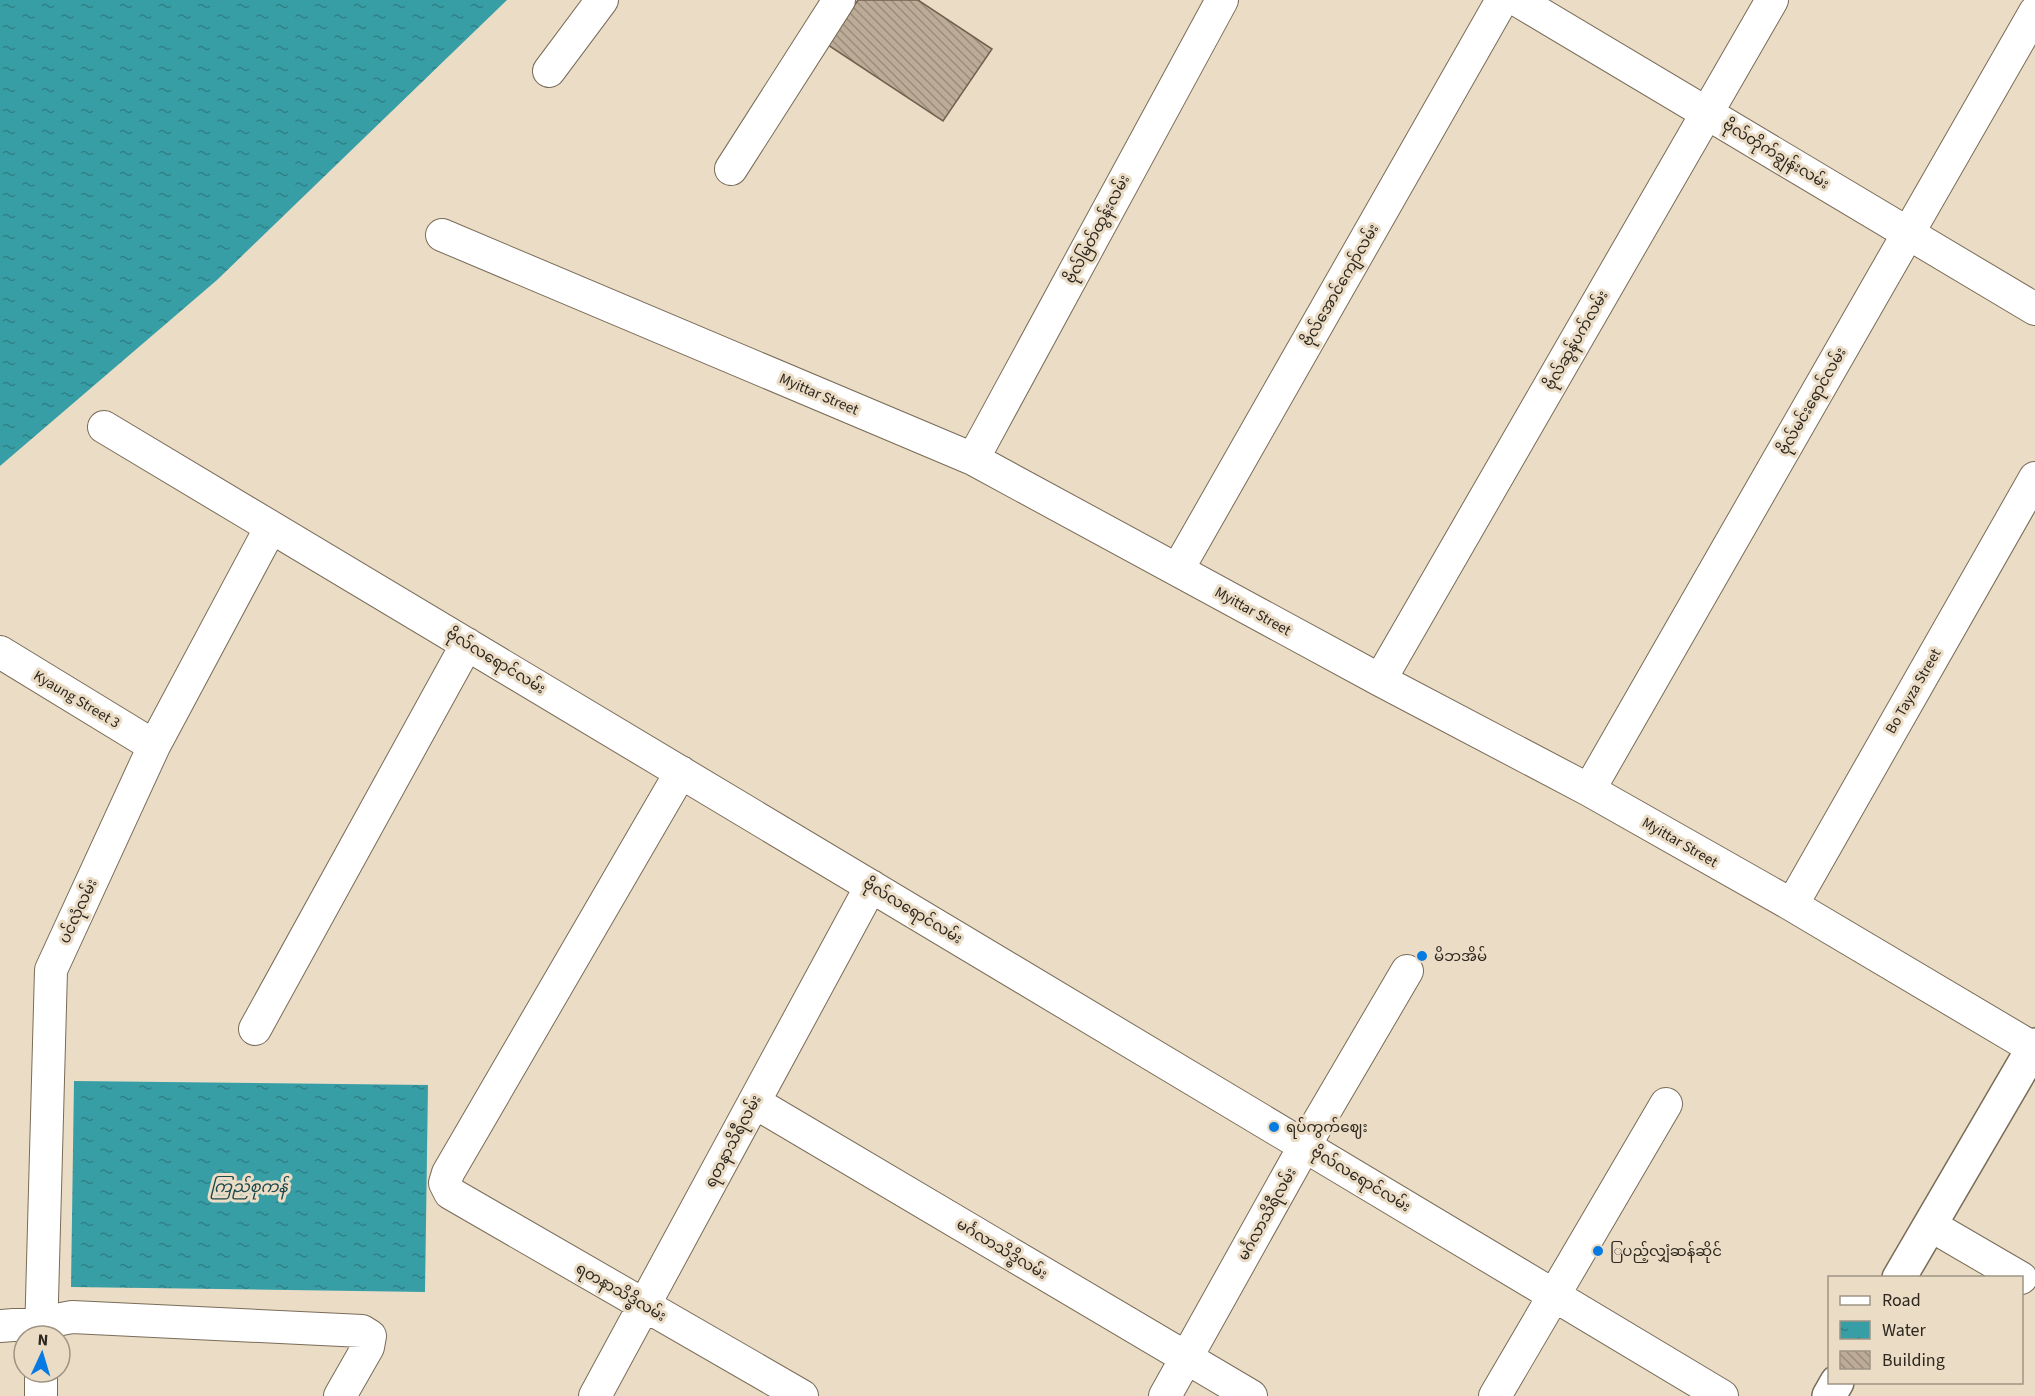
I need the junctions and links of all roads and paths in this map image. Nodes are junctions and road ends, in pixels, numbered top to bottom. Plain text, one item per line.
1 (602, 0) edge
2 (840, 0) edge
3 (1222, 0) edge
4 (1502, 0) edge
5 (1517, 0) edge
6 (1772, 0) edge
7 (2035, 12) edge
8 (549, 71) dead end
9 (1707, 113) junction
10 (731, 169) dead end
11 (1907, 233) junction
12 (442, 235) dead end
13 (2035, 309) edge
14 (104, 427) dead end
15 (973, 459) junction
16 (2035, 478) edge
17 (271, 527) junction
18 (1178, 569) junction
19 (467, 644) junction
20 (0, 652) edge
21 (1380, 680) junction
22 (154, 746) junction
23 (681, 772) junction
24 (1589, 790) junction
25 (871, 886) junction
26 (1792, 905) junction
27 (1407, 971) dead end
28 (255, 1029) dead end
29 (2034, 1046) edge
30 (754, 1102) junction
31 (1666, 1104) dead end
32 (1305, 1146) junction
33 (1930, 1225) junction
34 (1900, 1276) edge
35 (2018, 1276) edge
36 (1555, 1296) junction
37 (645, 1305) junction
38 (41, 1324) edge
39 (54, 1324) edge
40 (1186, 1358) junction
41 (344, 1395) edge
42 (595, 1396) edge
43 (802, 1396) edge
44 (1165, 1396) edge
45 (1251, 1396) edge
46 (1495, 1396) edge
47 (1722, 1396) edge

1 - 8 street
2 - 10 street
3 - 15 street, ဗိုလ်မြတ်ထွန်းလမ်း
4 - 18 street, ဗိုလ်အောင်ကျော်လမ်း
5 - 9 street, ဗိုလ်တိုက်ချွန်းလမ်း
6 - 9 street, ဗိုလ်ဆွန်ပက်လမ်း
7 - 11 street, ဗိုလ်မင်းရောင်လမ်း
9 - 11 street, ဗိုလ်တိုက်ချွန်းလမ်း
9 - 21 street, ဗိုလ်ဆွန်ပက်လမ်း
11 - 13 street, ဗိုလ်တိုက်ချွန်းလမ်း
11 - 24 street, ဗိုလ်မင်းရောင်လမ်း
12 - 15 street, Myittar Street
14 - 17 street, ဗိုလ်လရောင်လမ်း
15 - 18 street, Myittar Street
16 - 26 street, Bo Tayza Street
17 - 19 street, ဗိုလ်လရောင်လမ်း
17 - 22 street, ပင်လုံလမ်း
18 - 21 street, Myittar Street
19 - 23 street, ဗိုလ်လရောင်လမ်း
19 - 28 street
20 - 22 street, Kyaung Street 3
21 - 24 street, Myittar Street
22 - 38 street, ပင်လုံလမ်း
23 - 25 street, ဗိုလ်လရောင်လမ်း
23 - 37 street, ရတနာသိဒ္ဓိလမ်း
24 - 26 street, Myittar Street
25 - 30 street, ရတနာသိရီလမ်း
25 - 32 street, ဗိုလ်လရောင်လမ်း
26 - 29 street, Myittar Street
27 - 32 street, မင်္ဂလာသိရီလမ်း
29 - 33 main road
30 - 37 street, ရတနာသိရီလမ်း
30 - 40 street, မင်္ဂလာသိဒ္ဓိလမ်း
31 - 36 street
32 - 36 street, ဗိုလ်လရောင်လမ်း
32 - 40 street, မင်္ဂလာသိရီလမ်း
33 - 34 main road
33 - 35 street
36 - 46 street
36 - 47 street, ဗိုလ်လရောင်လမ်း
37 - 42 street, ရတနာသိရီလမ်း
37 - 43 street, ရတနာသိဒ္ဓိလမ်း
39 - 41 street
40 - 44 street, မင်္ဂလာသိရီလမ်း
40 - 45 street, မင်္ဂလာသိဒ္ဓိလမ်း

